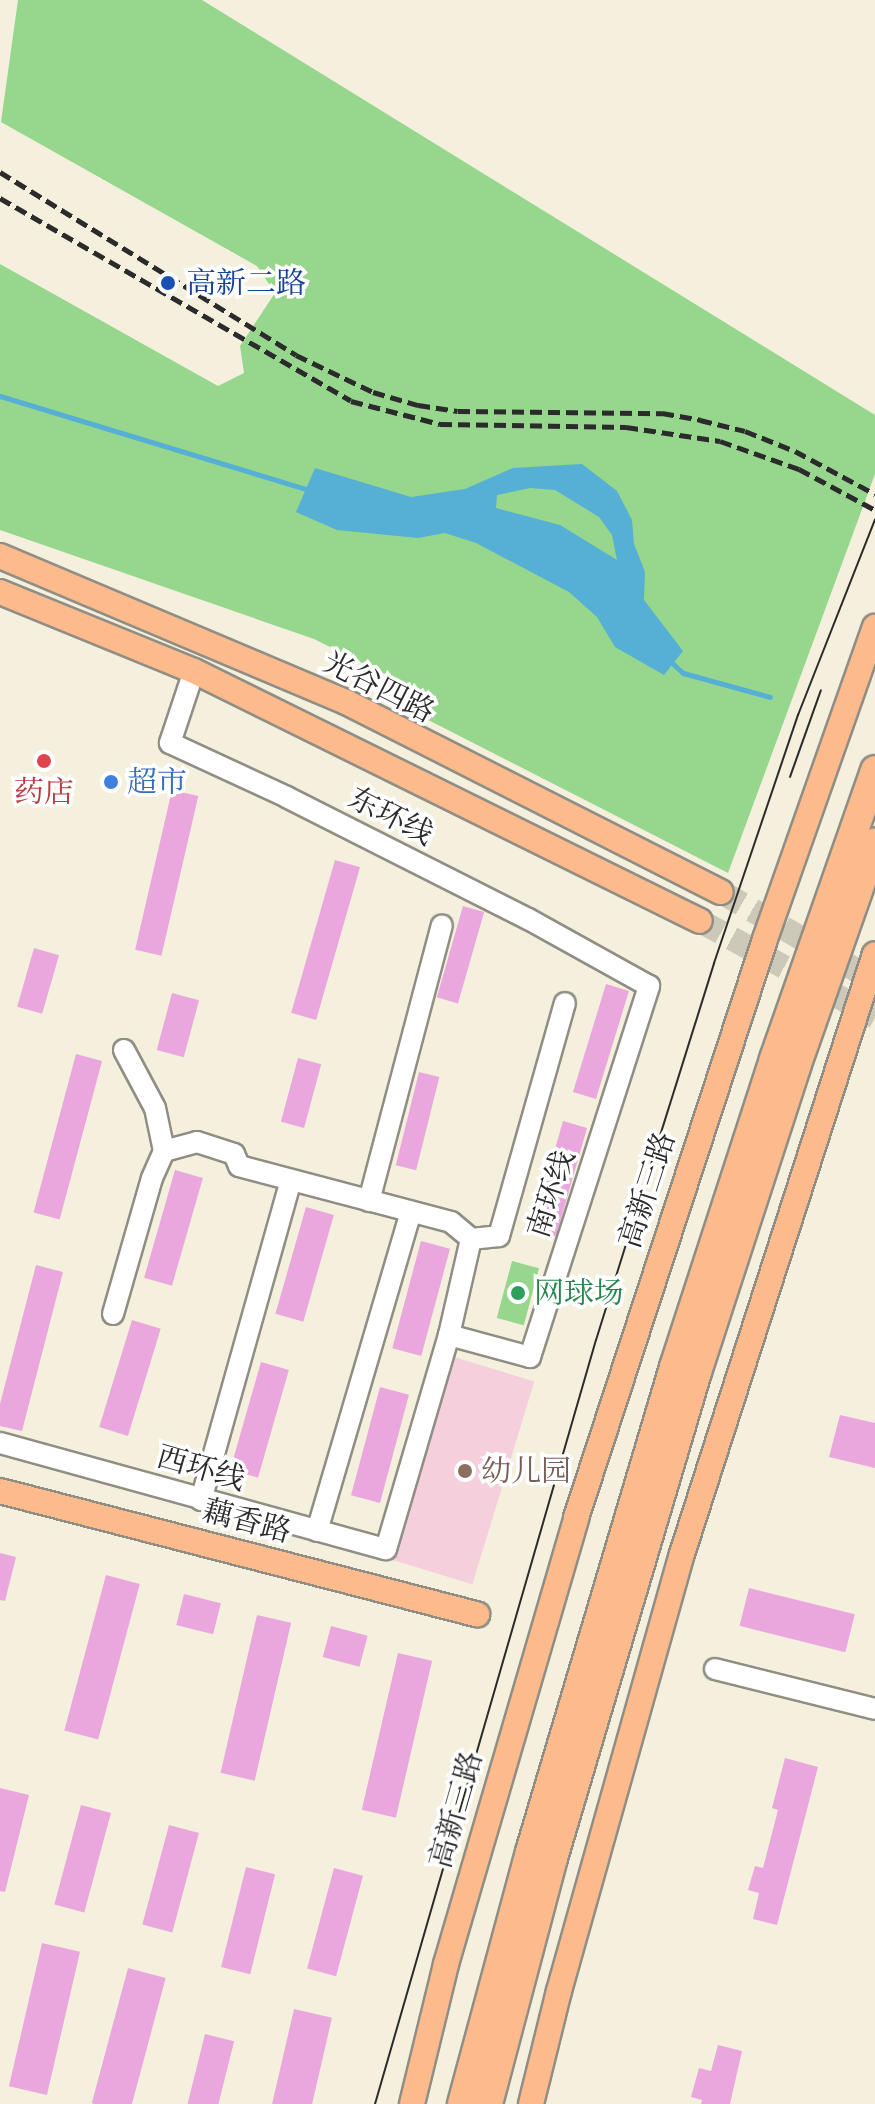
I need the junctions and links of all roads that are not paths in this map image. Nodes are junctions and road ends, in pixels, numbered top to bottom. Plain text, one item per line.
1 (0, 556) edge
2 (0, 592) edge
3 (875, 627) edge
4 (194, 671) junction
5 (875, 770) edge
6 (875, 843) edge
7 (721, 892) tunnel mouth
8 (700, 921) tunnel mouth
9 (442, 925) dead end
10 (875, 954) edge
11 (649, 986) joint
12 (565, 1003) dead end
13 (124, 1050) dead end
14 (164, 1151) junction
15 (291, 1180) junction
16 (369, 1201) junction
17 (411, 1212) junction
18 (471, 1239) junction
19 (113, 1314) dead end
20 (449, 1335) junction
21 (0, 1443) edge
22 (0, 1491) edge
23 (201, 1500) junction
24 (317, 1531) junction
25 (477, 1614) dead end
26 (715, 1669) dead end
27 (875, 1709) edge
28 (412, 2104) edge
29 (462, 2104) edge
30 (488, 2104) edge
31 (531, 2104) edge

1 - 7 main road, 光谷四路
2 - 4 main road
3 - 28 main road, 高新三路
4 - 8 main road
4 - 11 street, 东环线
5 - 29 highway, bridge
6 - 30 highway, bridge
9 - 16 street
10 - 31 main road
11 - 20 street, 南环线
12 - 18 street
13 - 14 street
14 - 15 street
14 - 19 street
15 - 16 street
15 - 23 street
16 - 17 street
17 - 18 street
17 - 24 street
18 - 20 street
20 - 24 street, 西环线
21 - 23 street, 西环线
22 - 25 main road, 藕香路
23 - 24 street, 西环线
26 - 27 street

